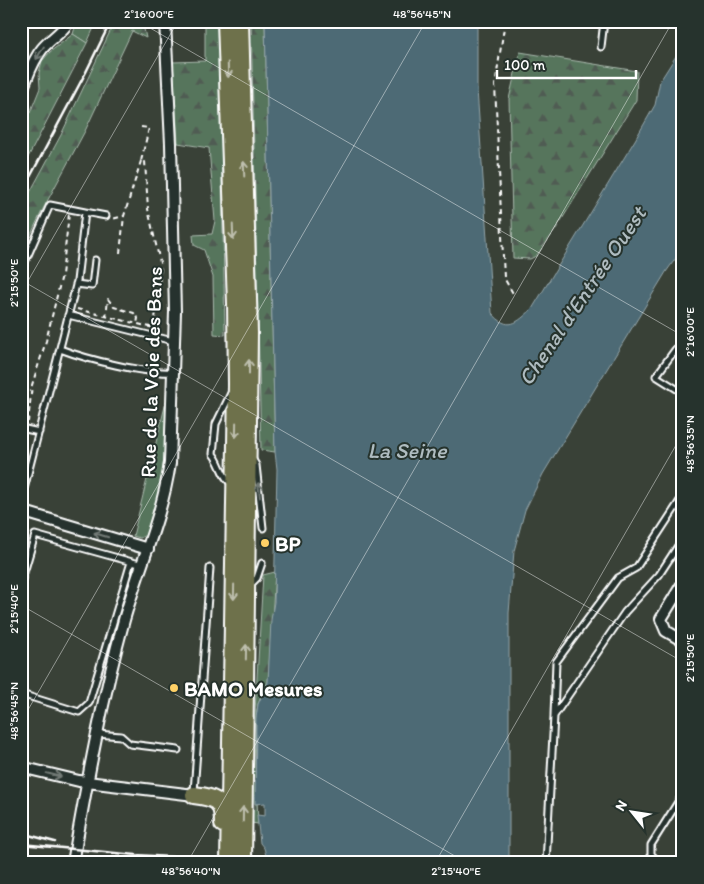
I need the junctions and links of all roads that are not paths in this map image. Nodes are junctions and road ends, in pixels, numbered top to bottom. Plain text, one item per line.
1 (69, 21) edge
2 (165, 21) edge
3 (226, 21) edge
4 (240, 21) edge
5 (604, 21) edge
6 (601, 48) dead end
7 (21, 92) edge
8 (85, 212) junction
9 (106, 216) dead end
10 (95, 260) dead end
11 (21, 271) edge
12 (76, 284) junction
13 (68, 315) junction
14 (683, 339) edge
15 (173, 340) junction
16 (60, 349) junction
17 (173, 372) junction
18 (236, 384) junction
19 (683, 393) edge
20 (21, 428) edge
21 (39, 432) junction
22 (249, 455) junction
23 (235, 487) junction
24 (683, 496) edge
25 (21, 501) edge
26 (21, 511) edge
27 (263, 528) dead end
28 (683, 538) edge
29 (148, 549) junction
30 (131, 562) junction
31 (262, 563) dead end
32 (143, 565) junction
33 (210, 568) dead end
34 (21, 583) edge
35 (683, 583) edge
36 (247, 588) junction
37 (683, 642) edge
38 (21, 694) edge
39 (554, 716) junction
40 (97, 734) junction
41 (178, 750) dead end
42 (231, 761) junction
43 (21, 767) edge
44 (87, 781) junction
45 (683, 794) edge
46 (201, 796) junction
47 (73, 863) edge
48 (228, 863) edge
49 (243, 863) edge
50 (546, 863) edge
51 (659, 863) edge

1 -> 7 street
2 - 15 street, Rue de la Voie des Bans
3 -> 18 main road
22 -> 4 main road
5 - 6 lane
8 - 9 lane
8 - 11 lane
8 - 12 lane
10 - 12 lane
12 - 13 lane
13 - 15 lane
13 - 16 lane
14 - 19 lane
15 - 17 street, Rue de la Voie des Bans
16 - 17 lane
16 - 21 lane
17 - 29 street, Rue de la Voie des Bans
18 -> 23 main road
18 - 23 lane
20 - 21 lane
21 - 25 lane
27 -> 22 lane
22 - 36 main road
23 -> 42 main road
24 - 39 lane
29 -> 26 street
28 - 39 lane
29 - 32 street, Rue de la Voie des Bans
30 - 32 lane
30 - 34 lane
30 - 38 lane
31 - 36 lane
32 - 40 street, Rue de la Voie des Bans
33 - 46 lane
35 - 37 street
49 -> 36 main road
39 - 50 lane
40 - 41 lane
40 - 44 street, Rue de la Voie des Bans
42 - 46 main road
42 - 48 main road
43 -> 44 street
44 - 46 street
44 - 47 street, Rue de la Voie des Bans
45 - 51 lane
46 - 48 main road

